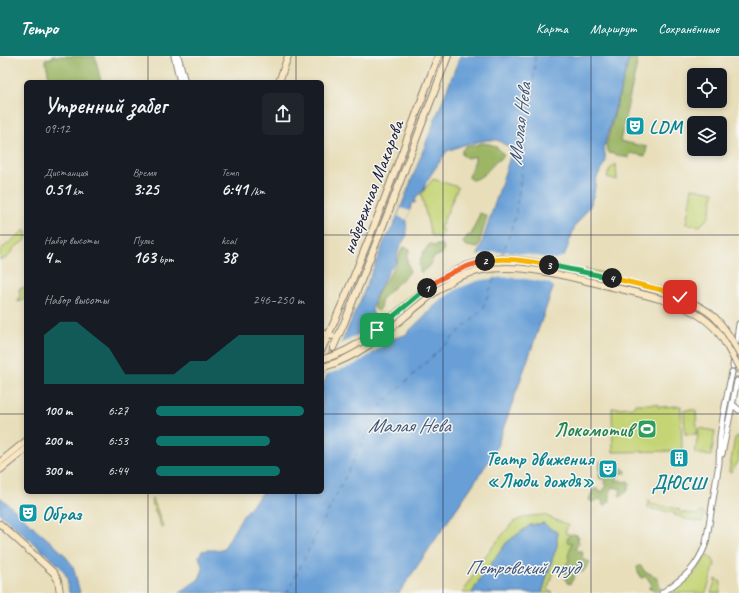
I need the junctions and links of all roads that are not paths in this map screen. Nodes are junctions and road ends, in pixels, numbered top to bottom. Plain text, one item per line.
1 (174, 56) edge
2 (178, 56) edge
3 (288, 56) edge
4 (292, 56) edge
5 (438, 56) edge
6 (448, 56) edge
7 (180, 80) edge
8 (184, 80) edge
9 (280, 80) edge
10 (284, 80) edge
11 (739, 324) edge
12 (326, 336) edge
13 (337, 338) junction
14 (333, 348) tunnel mouth
15 (739, 352) edge
16 (324, 358) edge
17 (324, 367) edge
18 (736, 367) edge
19 (732, 372) dead end
20 (737, 381) dead end
21 (728, 398) junction
22 (733, 403) junction
23 (739, 404) edge
24 (739, 410) edge
25 (24, 443) edge
26 (24, 451) edge
27 (0, 462) edge
28 (719, 463) junction
29 (0, 470) edge
30 (0, 524) edge
31 (60, 593) edge
32 (662, 593) edge

1 - 7 street
2 - 8 street
3 - 9 main road
4 - 10 main road
5 - 12 main road, набережная Макарова
6 - 13 main road, набережная Макарова
11 - 18 street
12 - 13 main road
13 - 14 main road, набережная Макарова
15 - 16 main road, bridge
17 - 18 main road, bridge
19 - 21 street
20 - 22 street
21 - 22 street
21 - 28 street
22 - 23 street
22 - 24 street
22 - 28 street
25 - 27 main road
26 - 29 main road
28 - 32 street
30 - 31 main road

